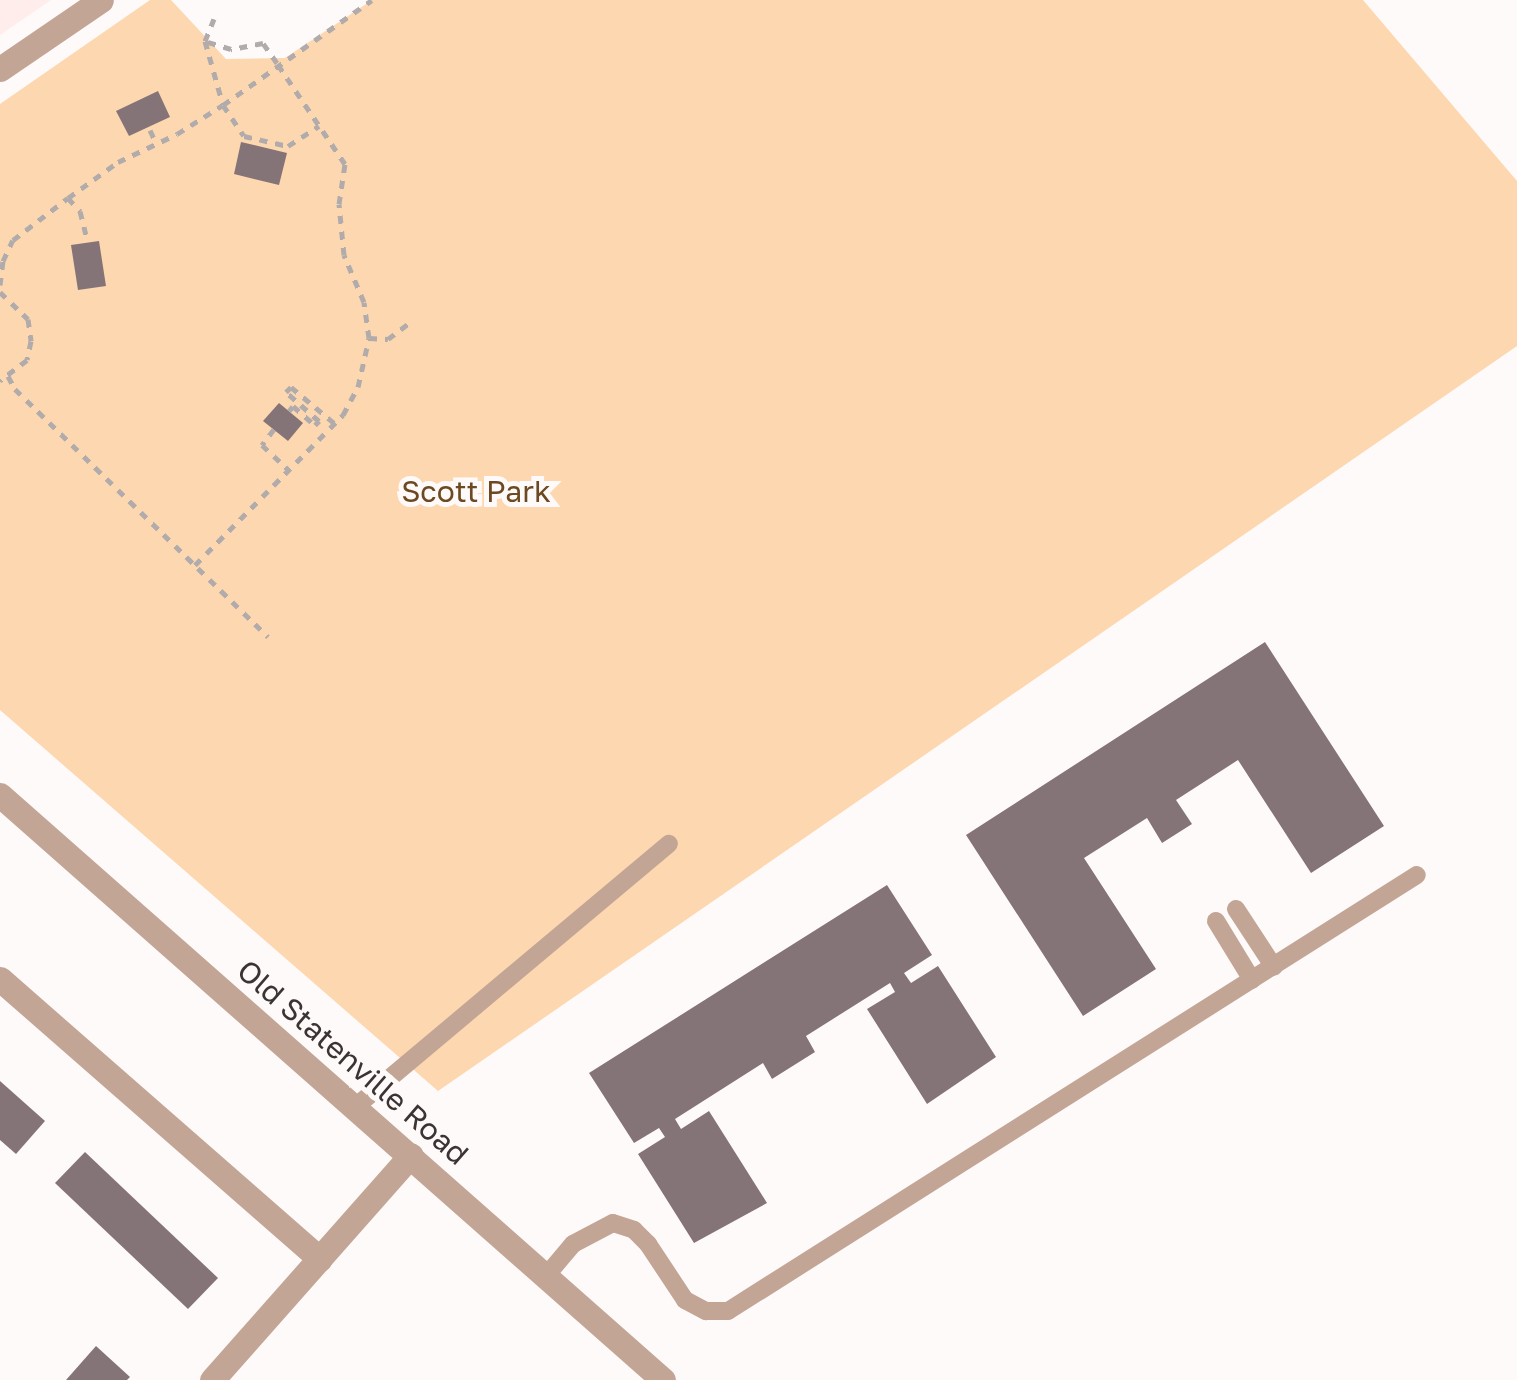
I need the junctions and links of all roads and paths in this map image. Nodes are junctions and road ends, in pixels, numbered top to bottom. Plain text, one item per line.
1 (101, 0) edge
2 (372, 0) edge
3 (214, 19) dead end
4 (205, 41) junction
5 (278, 64) junction
6 (0, 69) edge
7 (224, 104) junction
8 (320, 126) junction
9 (150, 130) dead end
10 (156, 142) junction
11 (68, 198) junction
12 (86, 235) dead end
13 (0, 288) edge
14 (414, 320) dead end
15 (370, 338) junction
16 (8, 376) junction
17 (0, 380) edge
18 (289, 411) dead end
19 (334, 424) junction
20 (274, 429) dead end
21 (288, 469) junction
22 (195, 565) junction
23 (268, 637) dead end
24 (0, 795) edge
25 (669, 844) dead end
26 (1417, 876) dead end
27 (1236, 909) dead end
28 (1216, 921) dead end
29 (1274, 967) junction
30 (0, 979) edge
31 (1252, 980) junction
32 (354, 1108) junction
33 (411, 1155) junction
34 (320, 1259) junction
35 (546, 1276) junction
36 (212, 1380) edge
37 (663, 1380) edge

1 - 6 street
2 - 5 path
3 - 4 path
4 - 5 path
4 - 7 path
5 - 7 path
5 - 8 path
7 - 8 path
7 - 10 path
8 - 15 path
9 - 10 path
10 - 11 path
11 - 12 path
11 - 13 path
13 - 16 path
14 - 15 path
15 - 19 path
16 - 17 path
16 - 22 path
18 - 19 path
19 - 21 path
20 - 21 path
21 - 22 path
22 - 23 path
24 - 32 street, Old Statenville Road
25 - 32 lane
26 - 29 lane
27 - 29 lane
28 - 31 lane
29 - 31 lane
30 - 34 street
31 - 35 lane
32 - 33 street, Old Statenville Road
33 - 34 street
33 - 35 street, Old Statenville Road
34 - 36 street
35 - 37 street, Old Statenville Road

